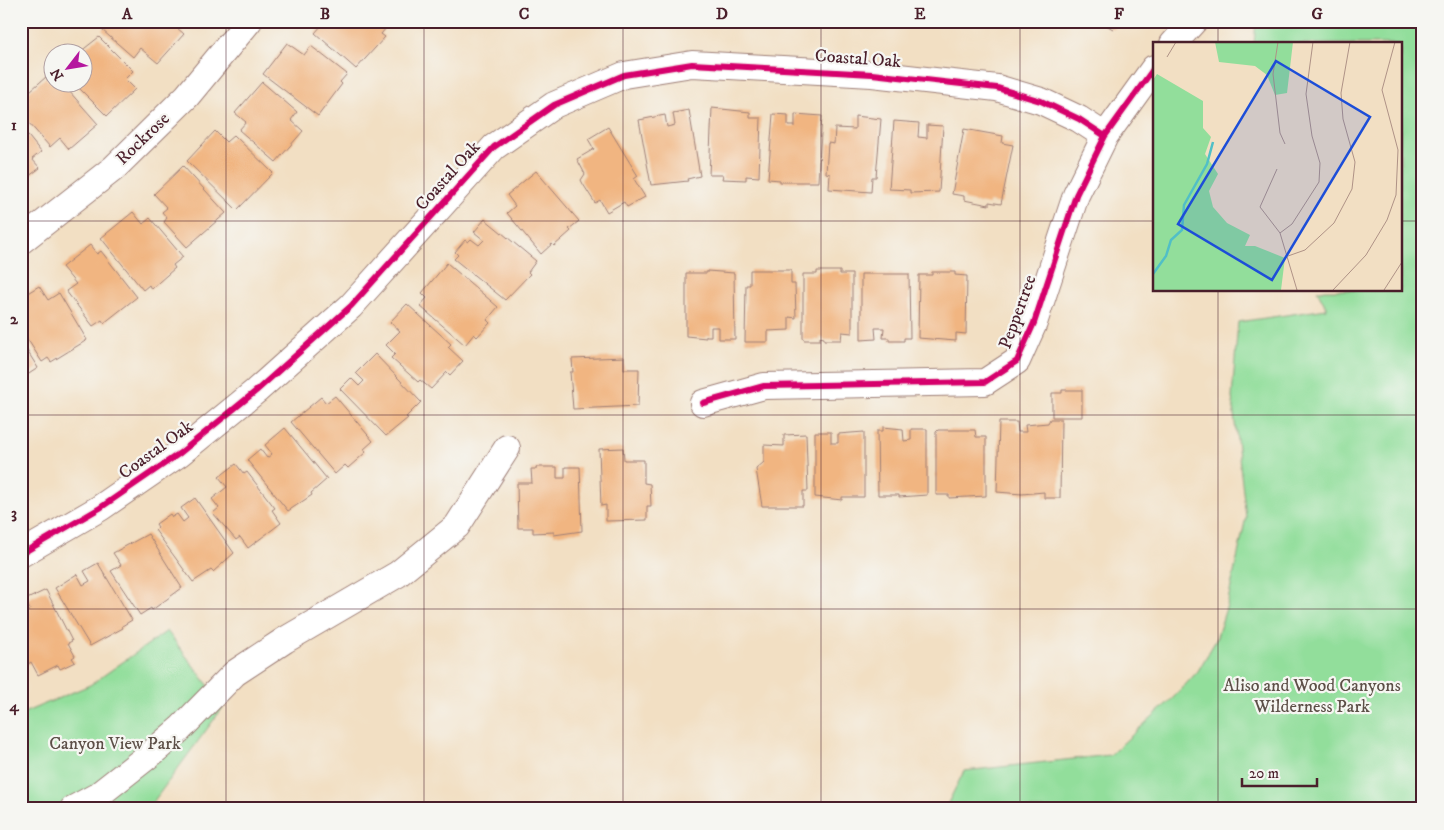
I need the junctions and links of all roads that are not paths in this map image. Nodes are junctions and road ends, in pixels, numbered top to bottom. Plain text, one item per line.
1 (249, 21) edge
2 (1194, 21) edge
3 (1174, 42) edge
4 (1153, 69) edge
5 (1106, 136) junction
6 (21, 241) edge
7 (703, 403) dead end
8 (507, 448) dead end
9 (21, 554) edge
10 (73, 809) edge

1 - 6 street, Rockrose
2 - 3 street
4 - 5 street, Peppertree
5 - 7 street, Peppertree
5 - 9 street, Coastal Oak
8 - 10 street

